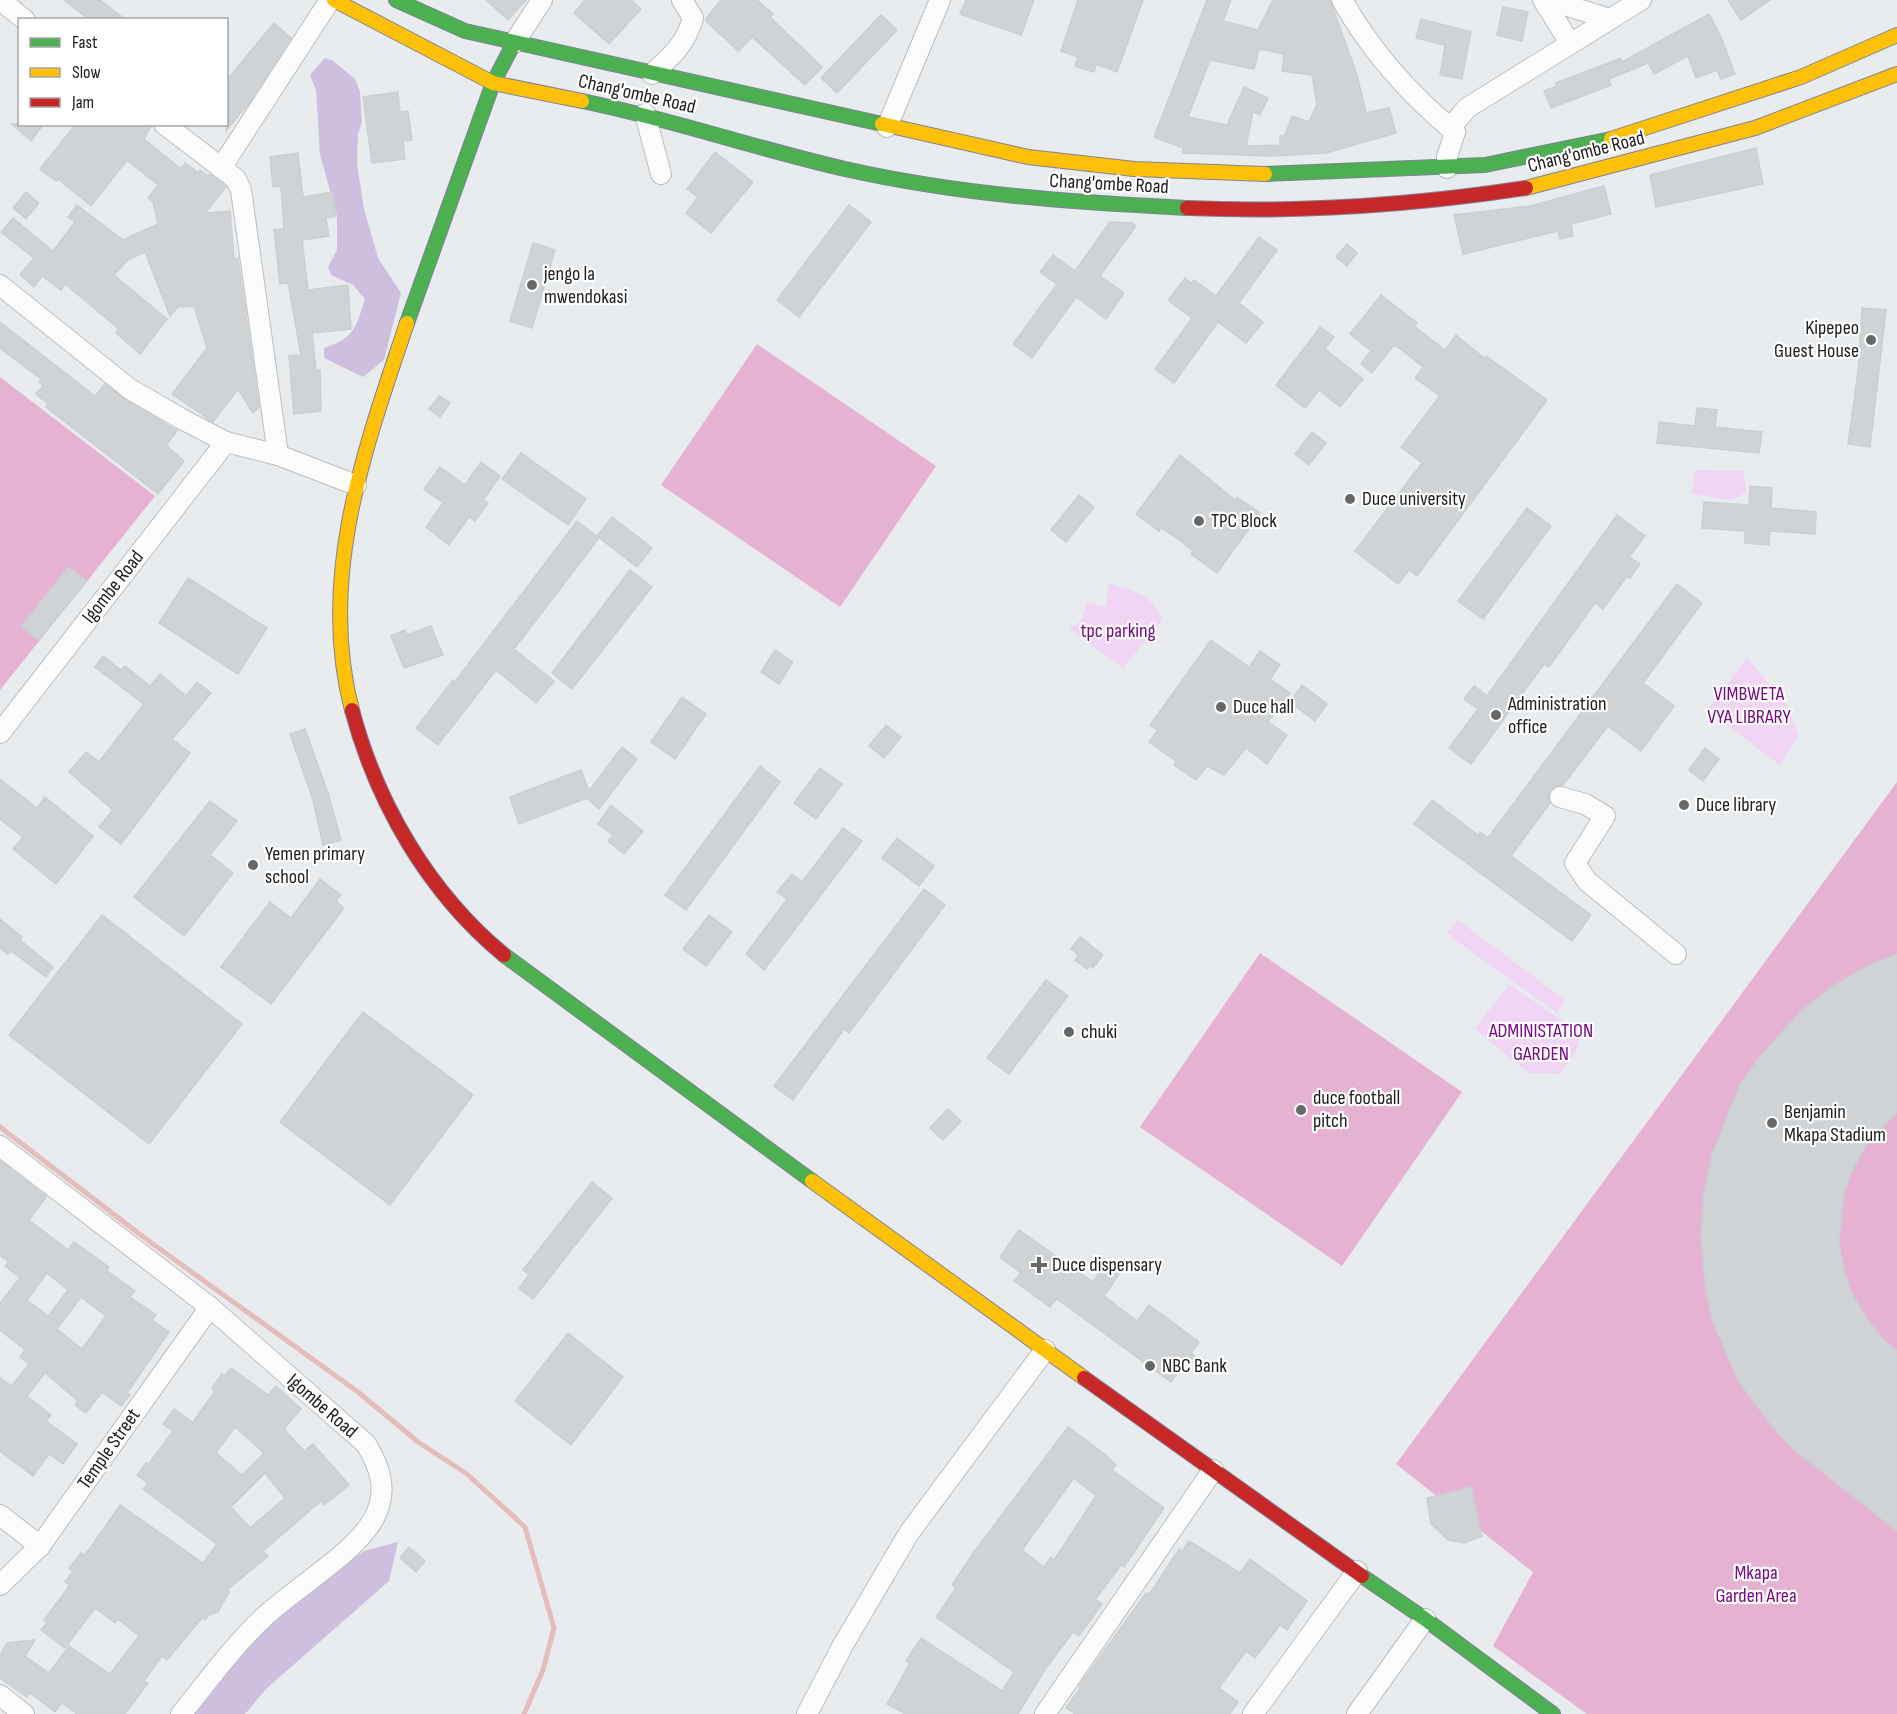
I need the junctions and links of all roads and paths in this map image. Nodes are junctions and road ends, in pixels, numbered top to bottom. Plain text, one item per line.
1 (0, 0) edge
2 (332, 0) edge
3 (396, 0) edge
4 (542, 0) edge
5 (682, 0) edge
6 (940, 0) edge
7 (1342, 0) edge
8 (1543, 0) edge
9 (1548, 0) edge
10 (1641, 0) edge
11 (428, 6) edge
12 (22, 18) edge
13 (1610, 19) junction
14 (1897, 35) edge
15 (514, 43) junction
16 (1570, 43) junction
17 (652, 74) junction
18 (1897, 74) edge
19 (493, 83) junction
20 (645, 114) junction
21 (167, 126) edge
22 (887, 127) junction
23 (1455, 132) junction
24 (221, 168) junction
25 (1447, 168) junction
26 (661, 174) dead end
27 (0, 285) edge
28 (226, 442) junction
29 (278, 455) junction
30 (356, 485) junction
31 (0, 733) edge
32 (1560, 797) dead end
33 (1676, 954) dead end
34 (0, 1146) edge
35 (210, 1307) junction
36 (1045, 1350) junction
37 (1213, 1470) junction
38 (0, 1515) edge
39 (40, 1546) junction
40 (1357, 1571) junction
41 (0, 1585) edge
42 (1425, 1619) junction
43 (0, 1695) edge
44 (24, 1714) edge
45 (181, 1714) edge
46 (807, 1714) edge
47 (1045, 1714) edge
48 (1253, 1714) edge
49 (1357, 1714) edge
50 (1553, 1714) edge

1 - 12 street
2 - 19 main road, Chang'ombe Road
2 - 24 street
3 - 11 main road, Chang'ombe Road
4 - 15 street
5 - 17 street
6 - 22 street
7 - 23 street
8 - 16 street
9 - 13 street
10 - 13 street
11 - 15 main road, Chang'ombe Road
13 - 16 street
14 - 25 main road, Chang'ombe Road
15 - 17 main road, Chang'ombe Road
15 - 19 main road
16 - 23 street
17 - 22 main road, Chang'ombe Road
18 - 20 main road, Chang'ombe Road
19 - 20 main road, Chang'ombe Road
19 - 30 main road
20 - 26 street
21 - 24 street
22 - 25 main road, Chang'ombe Road
23 - 25 street
24 - 29 street
27 - 28 street
28 - 29 street
28 - 31 street, Igombe Road
29 - 30 street
30 - 36 main road
32 - 33 street
34 - 35 street, Igombe Road
35 - 39 street, Temple Street
35 - 45 street, Igombe Road
36 - 37 main road
36 - 46 street
37 - 40 main road
37 - 47 street
38 - 39 street
39 - 41 street, Temple Street
40 - 42 main road
40 - 48 street
42 - 49 street
42 - 50 main road
43 - 44 street

